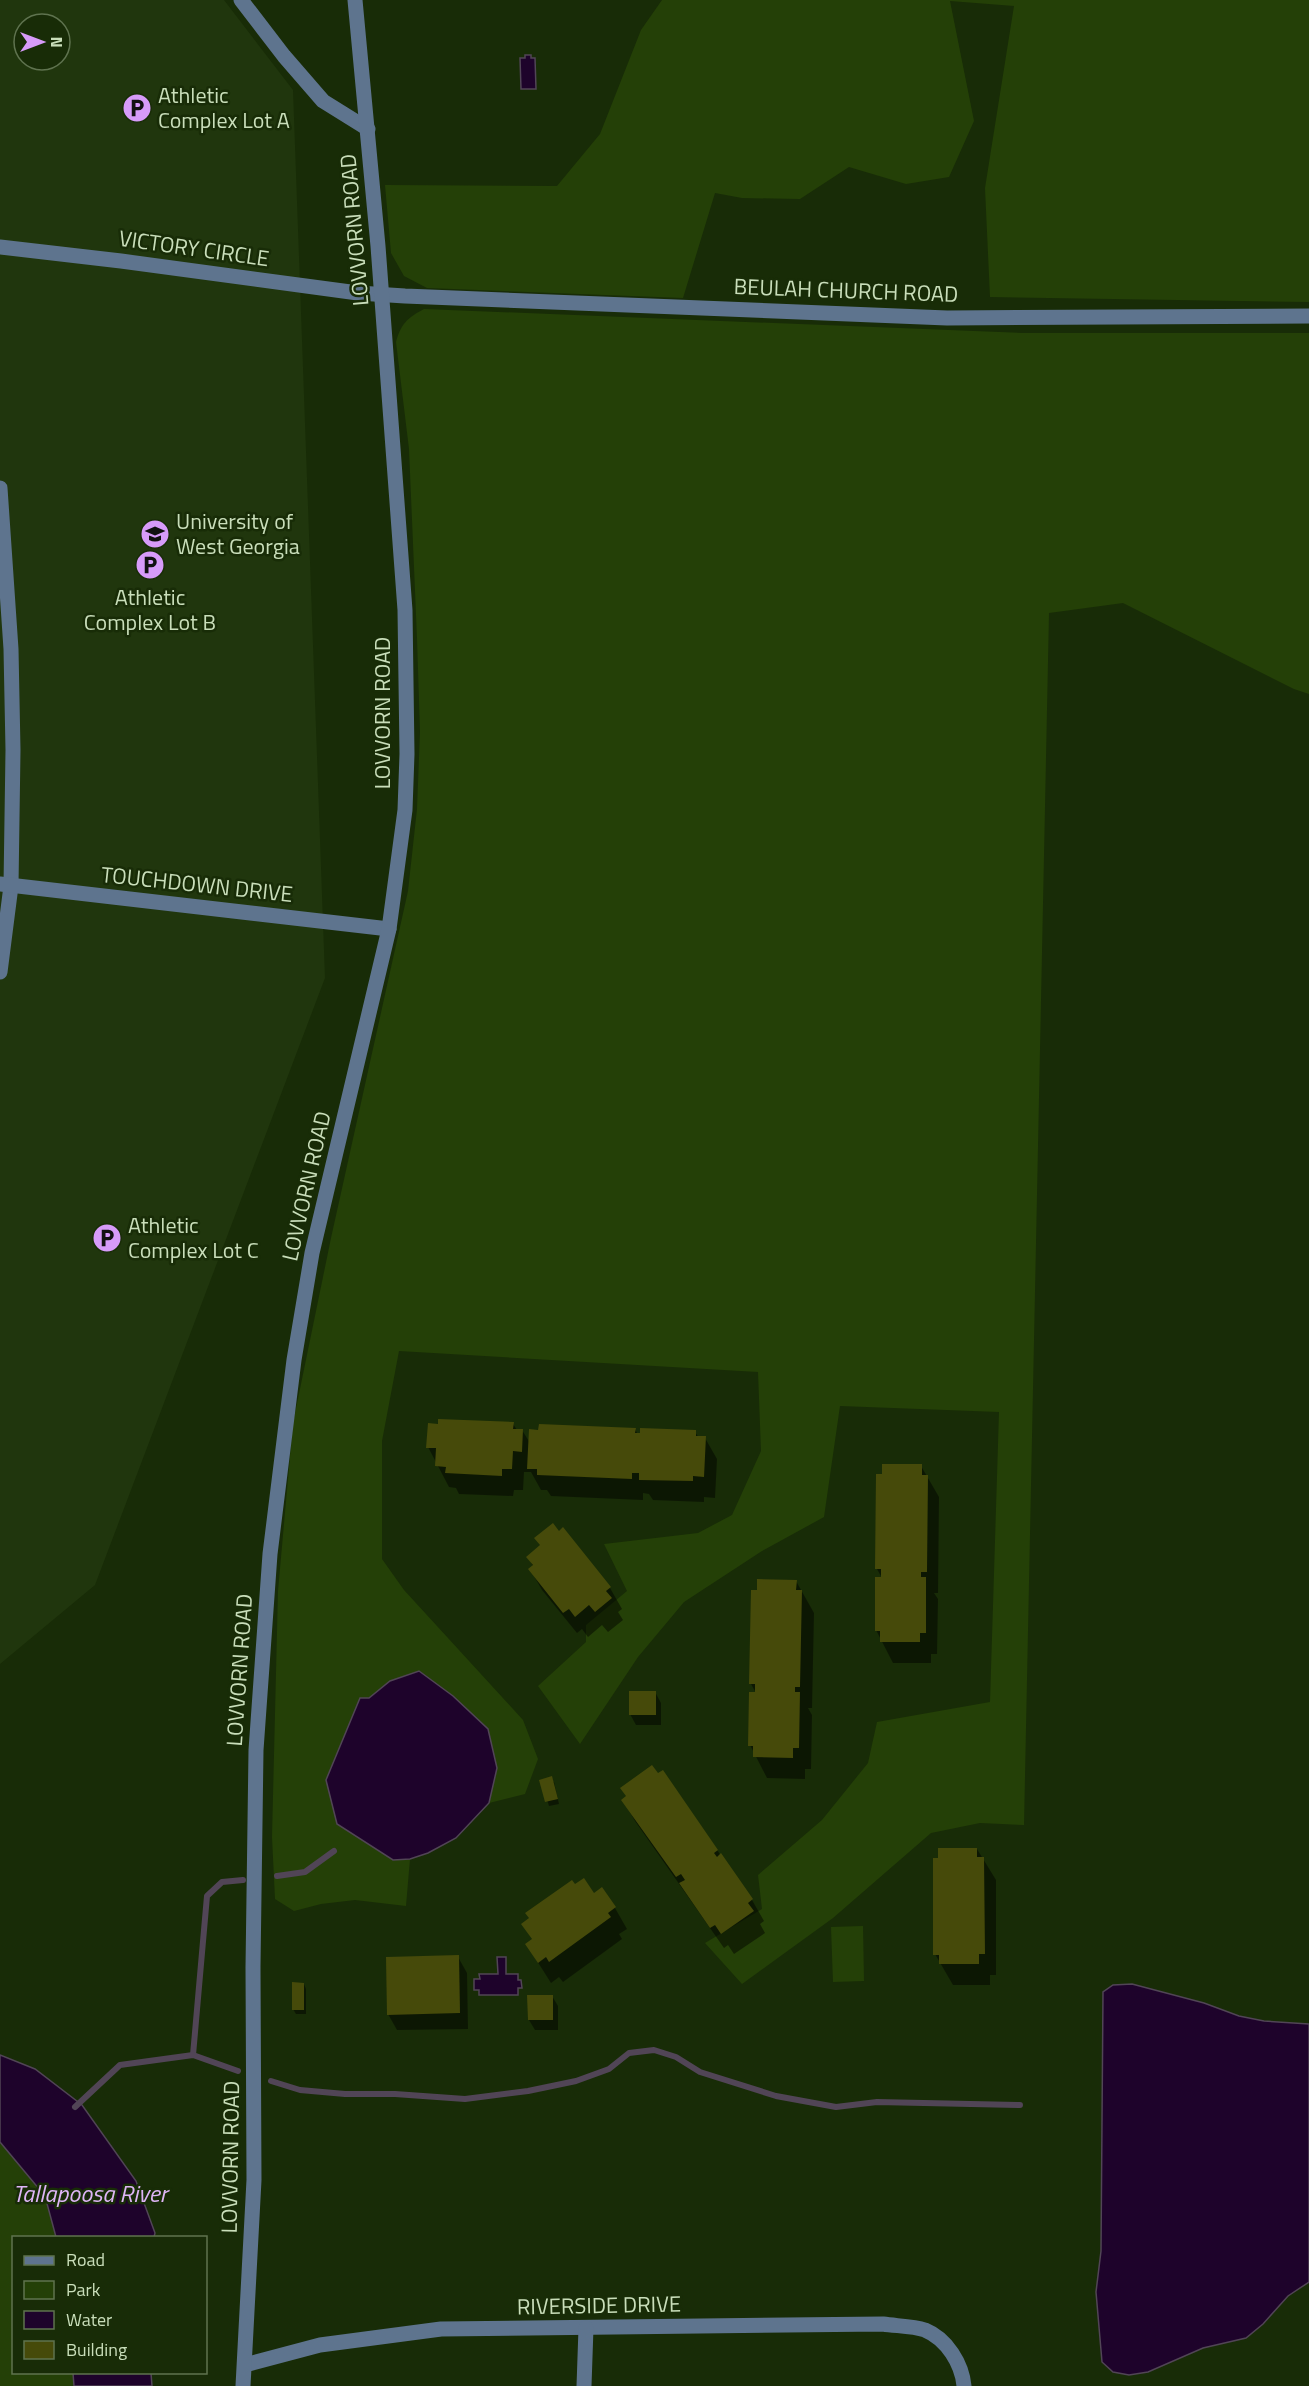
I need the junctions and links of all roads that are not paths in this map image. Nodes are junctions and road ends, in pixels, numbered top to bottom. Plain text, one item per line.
1 (241, 0) edge
2 (355, 0) edge
3 (368, 129) junction
4 (0, 247) edge
5 (382, 295) junction
6 (1309, 316) edge
7 (0, 488) edge
8 (6, 885) edge
9 (389, 929) junction
10 (0, 972) edge
11 (586, 2328) junction
12 (245, 2365) junction
13 (243, 2386) edge
14 (584, 2386) edge
15 (964, 2386) edge

1 - 3 street
2 - 3 street, LOVVORN ROAD
3 - 5 street, LOVVORN ROAD
4 - 5 street, VICTORY CIRCLE
5 - 6 street, BEULAH CHURCH ROAD
5 - 9 street, LOVVORN ROAD
7 - 8 street
8 - 9 street, TOUCHDOWN DRIVE
8 - 10 street
9 - 12 street, LOVVORN ROAD
11 - 12 street, RIVERSIDE DRIVE
11 - 14 street
11 - 15 street, RIVERSIDE DRIVE
12 - 13 street, LOVVORN ROAD

